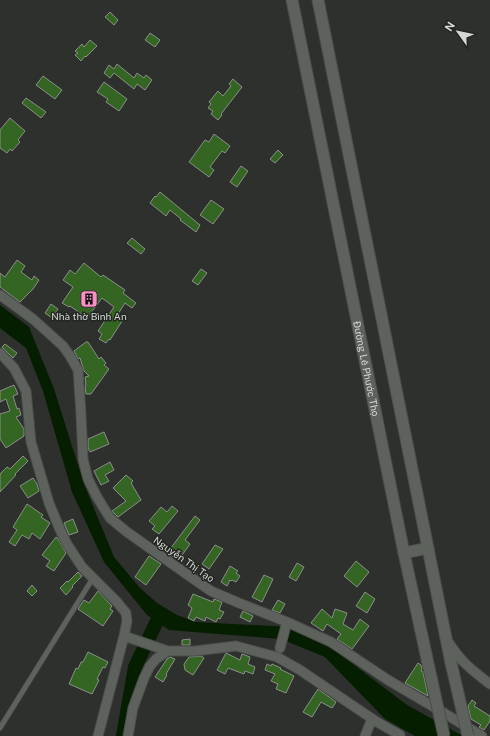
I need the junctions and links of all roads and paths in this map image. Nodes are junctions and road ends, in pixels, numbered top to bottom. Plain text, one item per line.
1 (292, 0) edge
2 (318, 0) edge
3 (0, 295) edge
4 (0, 353) edge
5 (428, 548) junction
6 (404, 553) junction
7 (93, 578) junction
8 (286, 623) junction
9 (445, 637) junction
10 (127, 638) junction
11 (165, 650) junction
12 (278, 652) junction
13 (490, 684) edge
14 (372, 719) junction
15 (0, 728) edge
16 (98, 736) edge
17 (128, 736) edge
18 (365, 736) edge
19 (401, 736) edge
20 (444, 736) edge
21 (468, 736) edge
22 (482, 736) edge

1 - 6 street, Đường Lê Phước Thọ
2 - 5 street
3 - 8 street, Nguyễn Thị Tạo
4 - 7 street
5 - 6 street
5 - 9 street
6 - 20 street, Đường Lê Phước Thọ, bridge
7 - 10 street
7 - 15 lane
8 - 12 street
8 - 22 street, Nguyễn Thị Tạo
9 - 13 street
9 - 21 street, bridge
10 - 11 street
10 - 16 street
11 - 12 street
11 - 17 street
12 - 14 street
14 - 18 street
14 - 19 street

